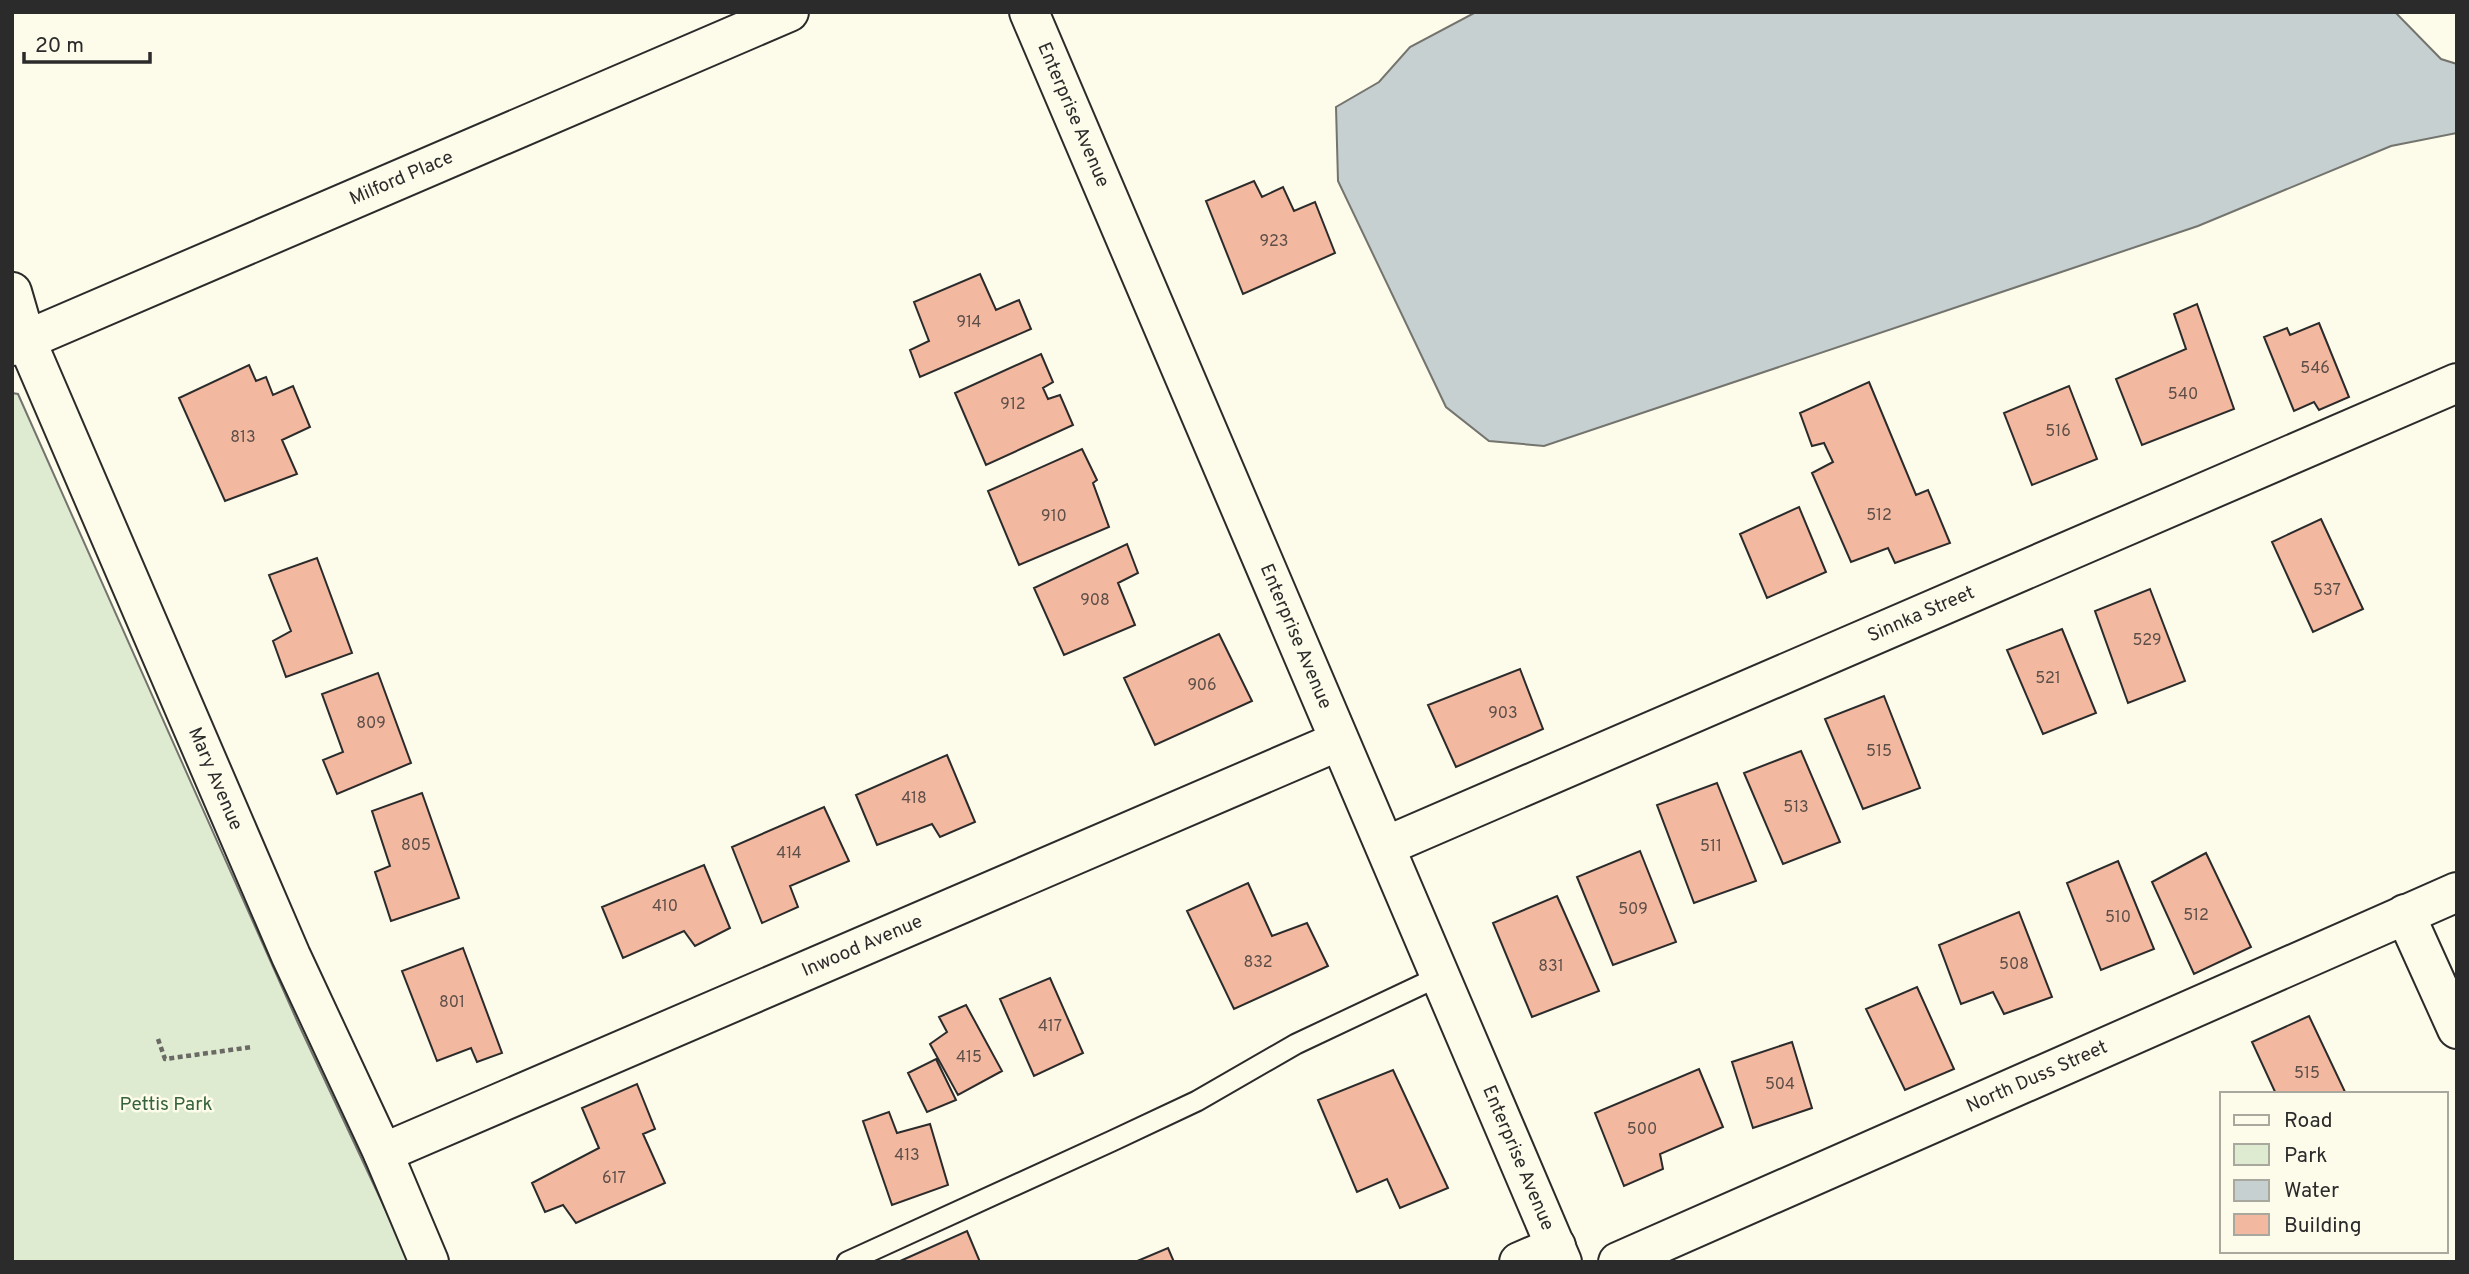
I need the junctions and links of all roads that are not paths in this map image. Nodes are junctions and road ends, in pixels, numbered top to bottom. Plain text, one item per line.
1 (789, 12) edge
2 (1030, 12) edge
3 (12, 292) edge
4 (19, 343) edge
5 (2457, 383) edge
6 (1339, 741) junction
7 (1386, 846) junction
8 (2457, 892) edge
9 (2405, 914) junction
10 (1440, 976) junction
11 (2457, 1029) edge
12 (383, 1153) junction
13 (1559, 1254) edge
14 (429, 1262) edge
15 (847, 1262) edge
16 (1520, 1262) edge
17 (1618, 1262) edge

1 - 4 street, Milford Place
2 - 6 street, Enterprise Avenue
3 - 4 street, Mary Avenue
4 - 12 street, Mary Avenue
5 - 7 street, Sinnka Street
6 - 7 street, Enterprise Avenue
6 - 12 street, Inwood Avenue
7 - 10 street, Enterprise Avenue
8 - 9 street, North Duss Street
9 - 11 street
9 - 17 street, North Duss Street
10 - 13 street, Enterprise Avenue
10 - 15 lane
12 - 14 street, Mary Avenue
13 - 16 street

